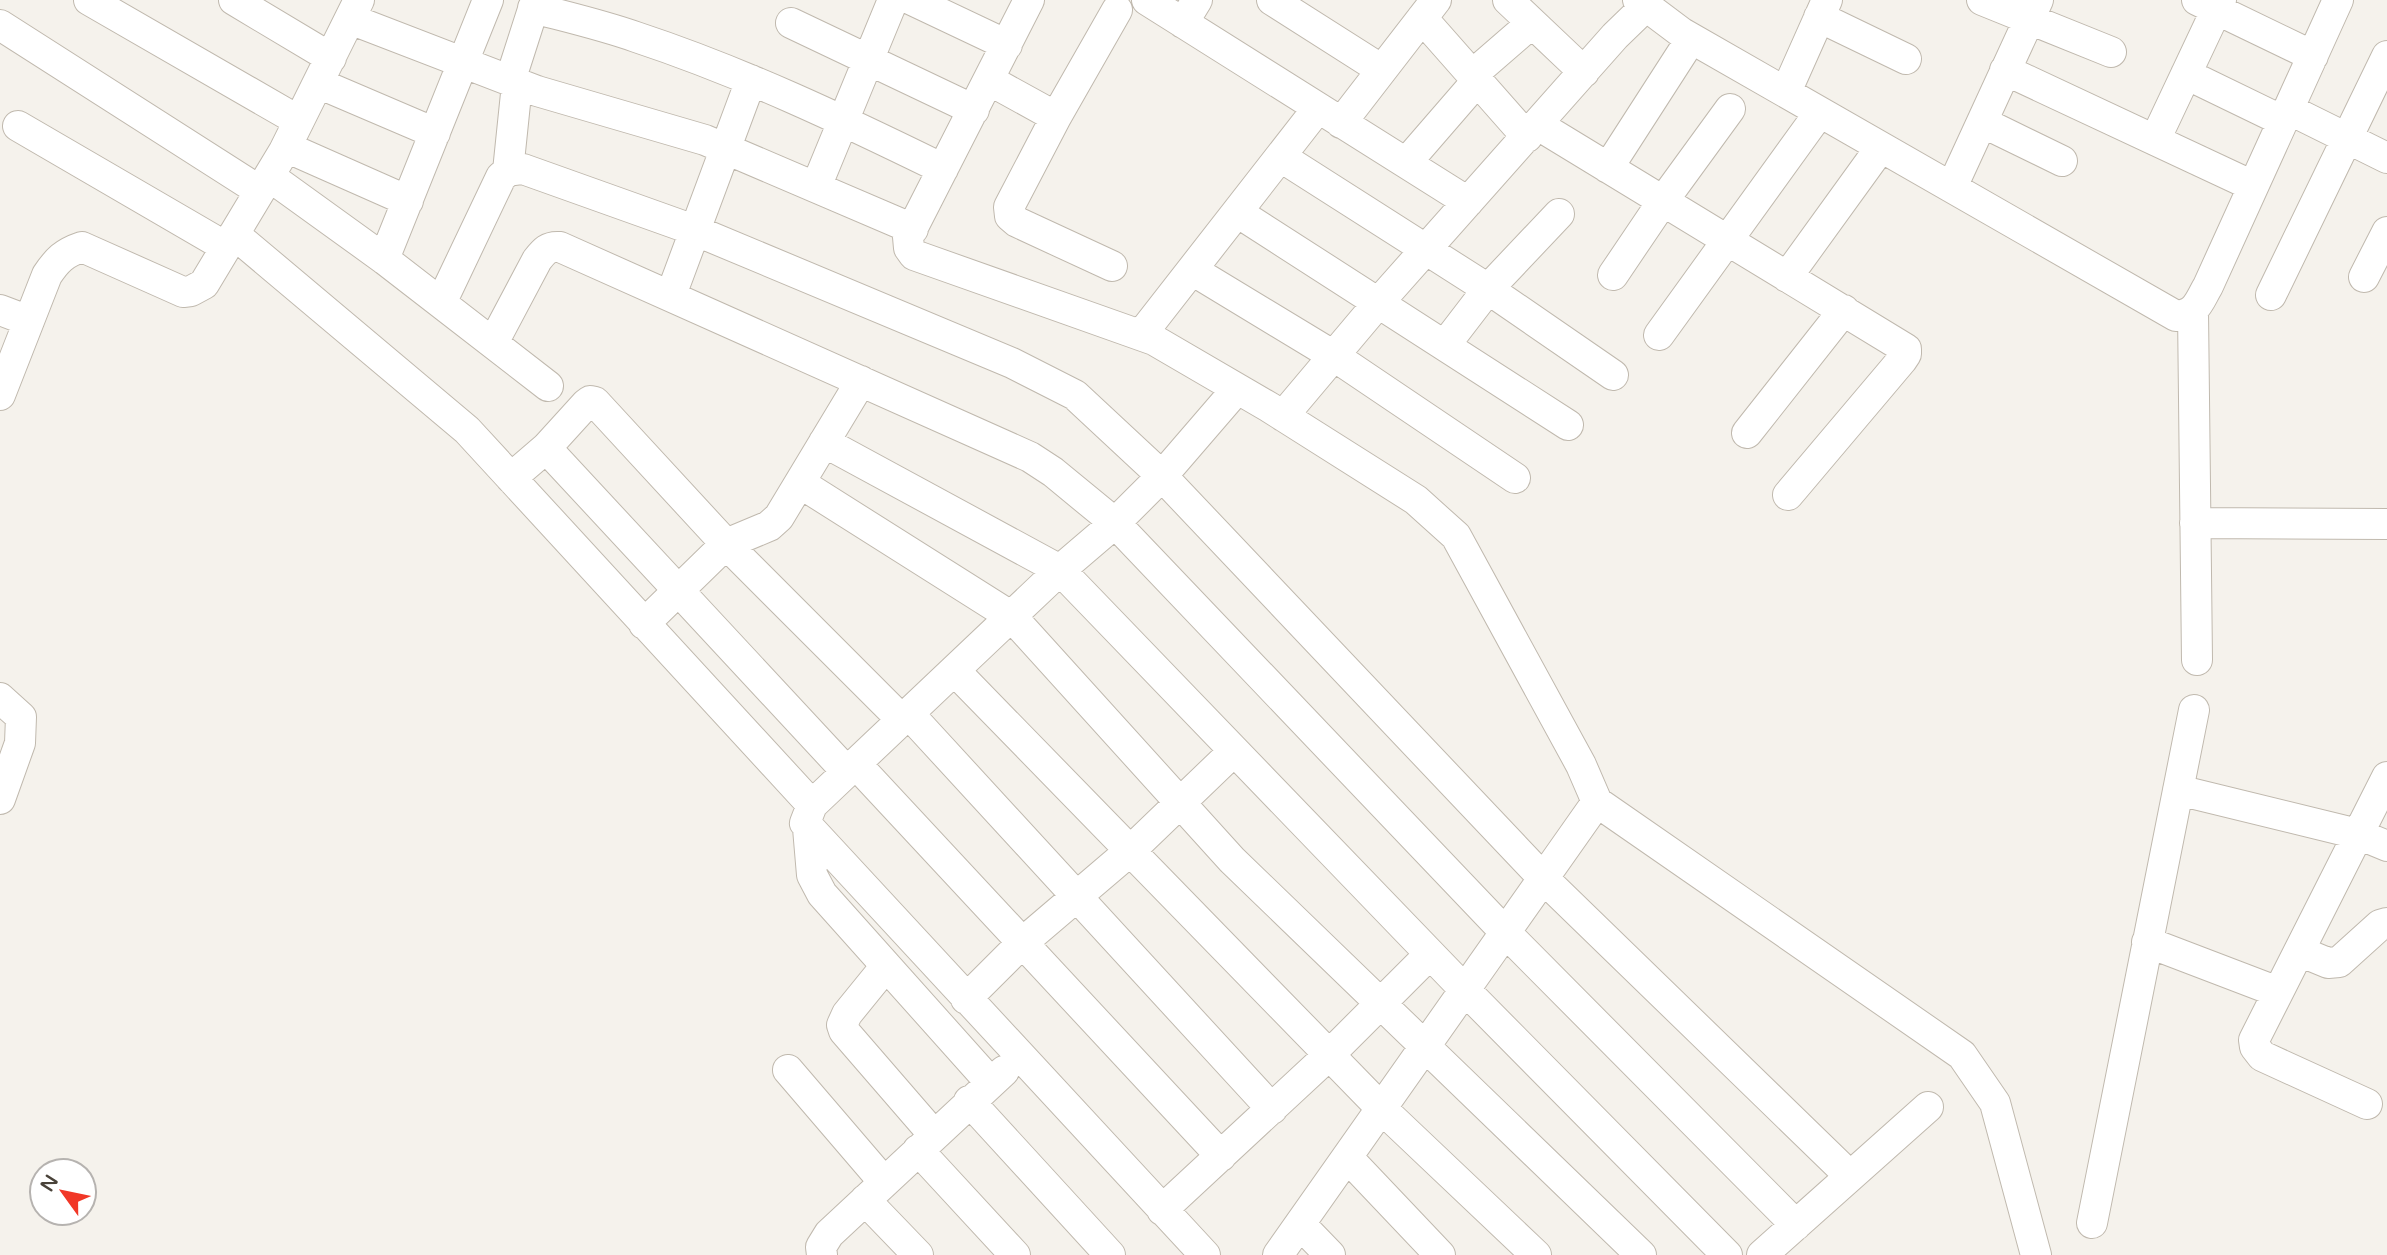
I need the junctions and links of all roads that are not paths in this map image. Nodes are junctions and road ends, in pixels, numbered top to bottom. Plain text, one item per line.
1 (89, 0) edge
2 (234, 0) edge
3 (488, 0) edge
4 (892, 0) edge
5 (912, 0) edge
6 (1029, 0) edge
7 (1146, 0) edge
8 (1272, 0) edge
9 (1982, 0) edge
10 (2338, 0) edge
11 (2212, 3) edge
12 (535, 4) edge
13 (1642, 4) edge
14 (1422, 8) edge
15 (354, 9) edge
16 (1525, 9) edge
17 (1823, 9) edge
18 (1117, 10) dead end
19 (2034, 10) edge
20 (1190, 11) edge
21 (791, 23) dead end
22 (0, 25) edge
23 (1006, 45) junction
24 (1684, 50) dead end
25 (2111, 52) dead end
26 (2313, 56) junction
27 (2387, 56) edge
28 (869, 59) junction
29 (1906, 59) dead end
30 (463, 63) junction
31 (324, 70) junction
32 (1382, 70) junction
33 (2006, 70) junction
34 (1584, 72) junction
35 (2186, 74) junction
36 (1474, 78) junction
37 (751, 80) junction
38 (989, 80) junction
39 (514, 82) junction
40 (1786, 92) junction
41 (1730, 109) dead end
42 (974, 110) junction
43 (1820, 112) junction
44 (1330, 115) junction
45 (2286, 115) junction
46 (1056, 117) junction
47 (844, 121) junction
48 (1982, 122) junction
49 (18, 126) dead end
50 (1532, 131) junction
51 (435, 133) junction
52 (292, 134) junction
53 (2346, 138) junction
54 (2155, 140) junction
55 (1881, 147) junction
56 (724, 148) junction
57 (1281, 157) junction
58 (2387, 158) edge
59 (2062, 161) dead end
60 (1406, 163) junction
61 (1608, 168) junction
62 (943, 169) junction
63 (508, 171) junction
64 (264, 183) junction
65 (2253, 186) junction
66 (816, 187) junction
67 (1952, 187) junction
68 (408, 201) junction
69 (1663, 201) junction
70 (1468, 202) junction
71 (1237, 212) junction
72 (1559, 214) dead end
73 (912, 229) junction
74 (694, 230) junction
75 (2387, 232) edge
76 (1727, 240) junction
77 (230, 241) junction
78 (1427, 249) junction
79 (384, 259) junction
80 (1112, 266) dead end
81 (1192, 270) junction
82 (1613, 275) dead end
83 (1787, 276) junction
84 (2364, 277) dead end
85 (1488, 289) junction
86 (671, 295) junction
87 (2271, 295) dead end
88 (1380, 302) junction
89 (441, 303) junction
90 (0, 310) edge
91 (1844, 310) junction
92 (2193, 311) junction
93 (29, 321) junction
94 (1142, 335) junction
95 (1659, 335) dead end
96 (493, 343) junction
97 (1445, 345) junction
98 (1334, 356) junction
99 (1613, 375) dead end
100 (861, 381) junction
101 (548, 386) dead end
102 (1237, 389) junction
103 (0, 393) edge
104 (1283, 416) junction
105 (1568, 425) dead end
106 (1747, 433) dead end
107 (824, 442) junction
108 (546, 448) junction
109 (1162, 476) junction
110 (511, 478) junction
111 (1515, 478) dead end
112 (800, 483) junction
113 (1787, 495) dead end
114 (1115, 523) junction
115 (2195, 523) junction
116 (2387, 524) edge
117 (726, 544) junction
118 (1060, 570) junction
119 (679, 590) junction
120 (1012, 617) junction
121 (644, 624) junction
122 (2197, 660) dead end
123 (955, 671) junction
124 (10, 708) edge
125 (2194, 710) dead end
126 (905, 717) junction
127 (1234, 751) junction
128 (851, 768) junction
129 (2387, 777) edge
130 (2178, 790) junction
131 (0, 799) edge
132 (1179, 802) junction
133 (1597, 802) junction
134 (810, 817) junction
135 (2358, 834) junction
136 (2387, 846) edge
137 (1130, 851) junction
138 (1544, 878) junction
139 (1077, 897) junction
140 (2387, 923) edge
141 (1505, 932) junction
142 (2147, 942) junction
143 (1022, 943) junction
144 (2299, 951) junction
145 (1430, 954) junction
146 (886, 966) junction
147 (1465, 990) junction
148 (2278, 992) junction
149 (966, 999) junction
150 (1379, 1003) junction
151 (1425, 1047) junction
152 (1329, 1055) junction
153 (1020, 1057) junction
154 (788, 1070) dead end
155 (980, 1092) junction
156 (2367, 1104) dead end
157 (1928, 1107) dead end
158 (1272, 1109) junction
159 (1382, 1109) junction
160 (926, 1142) junction
161 (1221, 1156) junction
162 (1347, 1157) junction
163 (1850, 1176) junction
164 (874, 1191) junction
165 (1163, 1210) junction
166 (2092, 1223) dead end
167 (1300, 1224) junction
168 (1796, 1224) junction
169 (1770, 1253) edge
170 (1108, 1254) edge
171 (822, 1255) edge
172 (918, 1255) edge
173 (1015, 1255) edge
174 (1205, 1255) edge
175 (1278, 1255) edge
176 (1329, 1255) edge
177 (1440, 1255) edge
178 (1536, 1255) edge
179 (1641, 1255) edge
180 (1727, 1255) edge
181 (2036, 1255) edge

1 - 52 street
2 - 31 street
3 - 30 street
4 - 28 street
5 - 23 street
6 - 23 street
7 - 20 street
8 - 32 street
9 - 19 street
10 - 26 street
11 - 26 street
11 - 35 street
12 - 37 street
12 - 39 street
13 - 34 street
13 - 40 street
14 - 32 street
14 - 36 street
15 - 30 street
15 - 31 street
16 - 34 street
16 - 36 street
17 - 29 street
17 - 40 street
18 - 46 street
19 - 25 street
19 - 33 street
20 - 44 street
21 - 28 street
22 - 64 street
23 - 38 street
24 - 61 street
26 - 45 street
27 - 53 street
28 - 42 street
28 - 47 street
30 - 39 street
30 - 51 street
31 - 51 street
31 - 52 street
32 - 44 street
33 - 48 street
33 - 54 street
34 - 50 street
35 - 45 street
35 - 54 street
36 - 50 street
36 - 60 street
37 - 47 street
37 - 56 street
38 - 42 street
38 - 46 street
39 - 56 street
39 - 63 street
40 - 43 street
41 - 69 street
42 - 62 street
43 - 55 street
43 - 76 street
44 - 57 street
44 - 60 street
45 - 53 street
45 - 65 street
46 - 80 street
47 - 62 street
47 - 66 street
48 - 59 street
48 - 67 street
49 - 77 street
50 - 61 street
50 - 70 street
51 - 68 street
52 - 64 street
52 - 68 street
53 - 58 street
53 - 87 street
54 - 65 street
55 - 67 street
55 - 83 street
56 - 66 street
56 - 74 street
57 - 71 street
57 - 78 street
60 - 70 street
61 - 69 street
62 - 73 street
63 - 74 street
63 - 89 street
64 - 77 street
64 - 79 street
65 - 92 street
66 - 73 street
67 - 92 street
68 - 79 street
69 - 76 street
69 - 82 street
70 - 78 street
71 - 81 street
71 - 88 street
72 - 85 street
73 - 94 street
74 - 86 street
74 - 109 street
75 - 84 street
76 - 83 street
76 - 95 street
77 - 93 street
77 - 110 street
78 - 85 street
78 - 88 street
79 - 89 street
81 - 94 street
81 - 98 street
83 - 91 street
85 - 97 street
85 - 99 street
86 - 96 street
86 - 100 street
88 - 97 street
88 - 98 street
89 - 96 street
90 - 93 street
91 - 106 street
91 - 113 street
92 - 115 street
93 - 103 street
94 - 102 street
96 - 101 street
97 - 105 street
98 - 104 street
98 - 111 street
100 - 107 street
100 - 114 street
102 - 104 street
102 - 109 street
104 - 133 street
107 - 112 street
107 - 118 street
108 - 110 street
108 - 117 street
108 - 119 street
109 - 114 street
109 - 138 street
110 - 121 street
112 - 117 street
112 - 120 street
114 - 118 street
114 - 141 street
115 - 116 street
115 - 122 street
117 - 119 street
117 - 126 street
118 - 120 street
118 - 127 street
119 - 121 street
119 - 128 street
120 - 123 street
120 - 132 street
121 - 134 street
123 - 126 street
123 - 137 street
124 - 131 street
125 - 130 street
126 - 128 street
126 - 139 street
127 - 132 street
127 - 145 street
128 - 134 street
128 - 143 street
129 - 135 street
130 - 135 street
130 - 142 street
132 - 137 street
132 - 150 street
133 - 138 street
133 - 181 street
134 - 146 street
134 - 149 street
135 - 136 street
135 - 144 street
137 - 139 street
137 - 152 street
138 - 141 street
138 - 163 street
139 - 143 street
139 - 158 street
140 - 144 street
141 - 147 street
141 - 168 street
142 - 148 street
142 - 166 street
143 - 149 street
143 - 161 street
144 - 148 street
145 - 147 street
145 - 150 street
146 - 155 street
146 - 160 street
147 - 151 street
147 - 180 street
148 - 156 street
149 - 153 street
150 - 151 street
150 - 152 street
151 - 159 street
151 - 179 street
152 - 158 street
152 - 159 street
153 - 155 street
153 - 165 street
154 - 164 street
155 - 160 street
155 - 170 street
157 - 163 street
158 - 161 street
159 - 162 street
159 - 178 street
160 - 164 street
160 - 173 street
161 - 165 street
162 - 167 street
162 - 177 street
163 - 168 street
164 - 171 street
164 - 172 street
165 - 174 street
167 - 175 street
167 - 176 street
168 - 169 street

